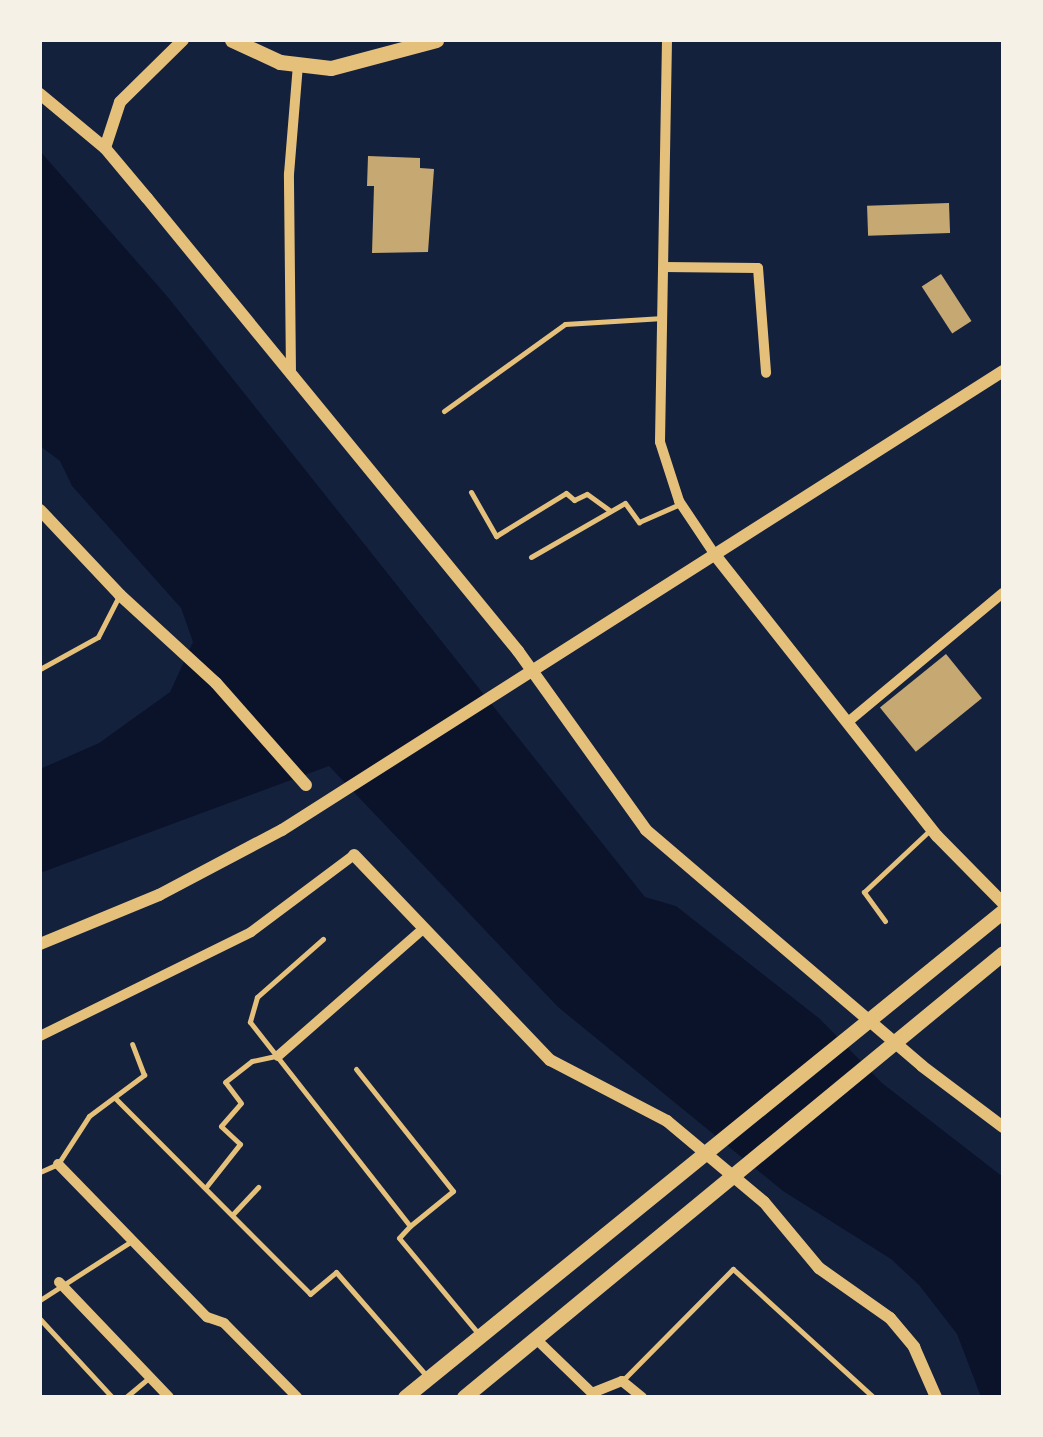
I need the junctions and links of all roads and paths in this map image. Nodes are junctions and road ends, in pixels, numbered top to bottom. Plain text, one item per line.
1 (183, 40) edge
2 (232, 40) edge
3 (436, 40) edge
4 (667, 40) edge
5 (298, 65) junction
6 (40, 94) edge
7 (104, 148) junction
8 (664, 268) junction
9 (663, 318) junction
10 (1003, 371) edge
11 (766, 373) dead end
12 (291, 378) junction
13 (444, 411) dead end
14 (471, 492) dead end
15 (681, 504) junction
16 (610, 510) junction
17 (41, 511) edge
18 (715, 554) junction
19 (531, 557) dead end
20 (1003, 592) edge
21 (120, 595) junction
22 (40, 669) edge
23 (848, 722) junction
24 (306, 786) dead end
25 (933, 827) junction
26 (354, 855) joint
27 (1003, 903) edge
28 (1003, 911) edge
29 (884, 922) dead end
30 (421, 931) junction
31 (323, 938) dead end
32 (40, 944) edge
33 (1003, 953) edge
34 (40, 1036) edge
35 (132, 1044) dead end
36 (278, 1056) junction
37 (356, 1069) dead end
38 (116, 1099) junction
39 (1003, 1126) edge
40 (58, 1164) junction
41 (40, 1172) edge
42 (206, 1187) junction
43 (258, 1187) dead end
44 (232, 1214) junction
45 (410, 1226) junction
46 (132, 1240) junction
47 (60, 1282) junction
48 (40, 1300) edge
49 (40, 1319) edge
50 (479, 1334) junction
51 (535, 1338) junction
52 (150, 1377) junction
53 (428, 1377) junction
54 (622, 1381) junction
55 (112, 1397) edge
56 (126, 1397) edge
57 (169, 1397) edge
58 (298, 1397) edge
59 (405, 1397) edge
60 (464, 1397) edge
61 (642, 1397) edge
62 (873, 1397) edge
63 (936, 1397) edge

1 - 7 street
2 - 5 main road
3 - 5 main road
4 - 8 street
5 - 12 street
6 - 7 street
7 - 12 street
8 - 9 street
8 - 11 street
9 - 13 lane
9 - 15 street
10 - 18 street
12 - 39 street
14 - 16 lane
15 - 16 lane
15 - 18 street
16 - 19 lane
17 - 21 street
18 - 23 street
18 - 32 street
20 - 23 street
21 - 22 lane
21 - 24 street
23 - 25 street
25 - 27 street
25 - 29 lane
26 - 30 street
26 - 34 street
28 - 50 main road
30 - 36 street
30 - 63 street
31 - 36 lane
33 - 51 main road
35 - 38 lane
36 - 42 lane
36 - 45 lane
37 - 45 lane
38 - 40 lane
38 - 42 lane
40 - 41 lane
40 - 46 street
42 - 44 lane
43 - 44 lane
44 - 53 lane
45 - 50 lane
46 - 47 lane
46 - 58 street
47 - 48 lane
47 - 52 street
49 - 55 lane
50 - 53 main road
51 - 54 street
51 - 60 main road
52 - 56 lane
52 - 57 street
53 - 59 main road
54 - 61 street
54 - 62 lane

